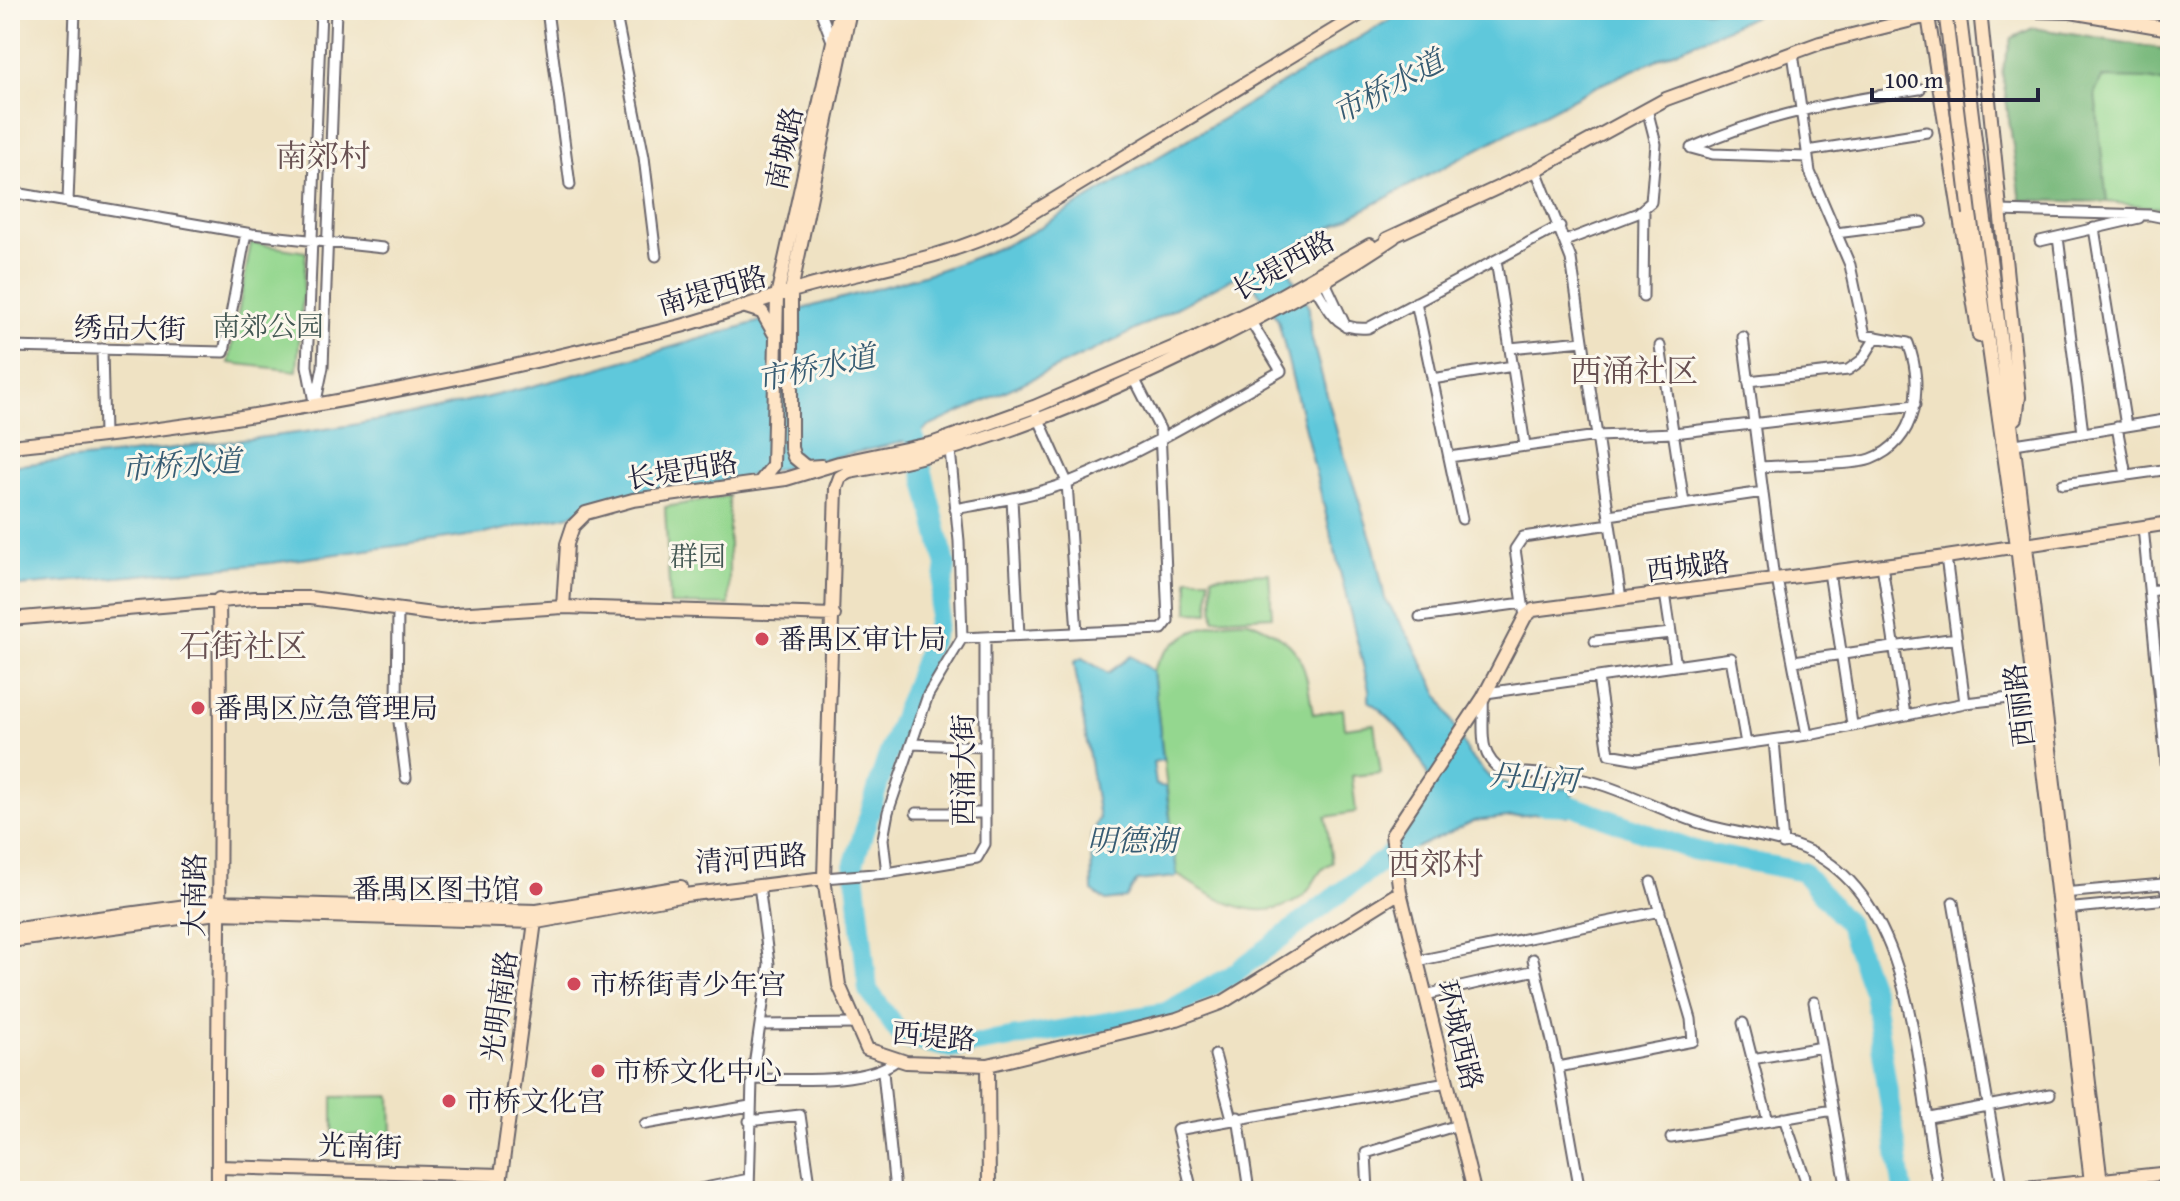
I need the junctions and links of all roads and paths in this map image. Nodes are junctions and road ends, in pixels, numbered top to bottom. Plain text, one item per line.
1 (75, 10) edge
2 (321, 10) edge
3 (336, 10) edge
4 (547, 10) edge
5 (615, 10) edge
6 (820, 10) edge
7 (840, 10) edge
8 (850, 10) edge
9 (1367, 10) edge
10 (1945, 10) edge
11 (1959, 10) edge
12 (1968, 10) edge
13 (1980, 10) edge
14 (1989, 10) edge
15 (2010, 11) edge
16 (1928, 16) junction
17 (2170, 29) edge
18 (1983, 35) junction
19 (832, 41) junction
20 (1793, 53) junction
21 (1920, 89) dead end
22 (1801, 108) junction
23 (1647, 109) junction
24 (1927, 132) dead end
25 (1808, 154) junction
26 (1536, 170) junction
27 (570, 185) dead end
28 (10, 192) edge
29 (68, 202) junction
30 (1644, 208) junction
31 (2000, 211) junction
32 (2150, 215) junction
33 (2170, 219) edge
34 (1922, 222) dead end
35 (1560, 226) junction
36 (2094, 228) junction
37 (246, 233) junction
38 (1836, 233) junction
39 (1394, 237) junction
40 (2058, 237) junction
41 (1565, 241) junction
42 (2040, 241) dead end
43 (312, 242) junction
44 (328, 242) junction
45 (383, 248) dead end
46 (656, 256) dead end
47 (1496, 260) junction
48 (1314, 285) junction
49 (1643, 297) dead end
50 (791, 298) junction
51 (777, 302) junction
52 (1416, 302) junction
53 (743, 306) junction
54 (1249, 319) junction
55 (1743, 337) dead end
56 (1875, 339) junction
57 (776, 340) junction
58 (1583, 341) junction
59 (1660, 346) dead end
60 (10, 347) edge
61 (1510, 348) junction
62 (102, 349) junction
63 (1513, 366) junction
64 (1432, 379) junction
65 (1135, 380) junction
66 (1748, 381) junction
67 (1915, 405) junction
68 (315, 406) junction
69 (1037, 413) junction
70 (2170, 419) edge
71 (1754, 425) junction
72 (2121, 426) junction
73 (1674, 433) junction
74 (2083, 433) junction
75 (104, 435) junction
76 (1597, 436) junction
77 (1161, 440) junction
78 (2010, 440) junction
79 (1525, 445) junction
80 (10, 446) edge
81 (940, 449) junction
82 (1449, 457) junction
83 (889, 460) junction
84 (1760, 467) junction
85 (2170, 469) edge
86 (809, 470) junction
87 (2126, 475) junction
88 (1067, 482) junction
89 (758, 483) junction
90 (2063, 484) dead end
91 (1763, 492) junction
92 (836, 495) junction
93 (1012, 499) junction
94 (1684, 503) junction
95 (955, 509) junction
96 (1462, 519) dead end
97 (1609, 520) junction
98 (2170, 523) edge
99 (2143, 527) junction
100 (2022, 546) junction
101 (1946, 557) junction
102 (1882, 565) junction
103 (1829, 572) junction
104 (1775, 579) junction
105 (2170, 588) edge
106 (2150, 591) junction
107 (1665, 593) junction
108 (219, 599) junction
109 (1621, 599) junction
110 (563, 607) junction
111 (1524, 610) junction
112 (398, 611) junction
113 (834, 615) junction
114 (1420, 617) dead end
115 (10, 619) edge
116 (1077, 633) junction
117 (1671, 633) junction
118 (1019, 635) junction
119 (985, 637) junction
120 (962, 638) junction
121 (1956, 638) junction
122 (1595, 641) dead end
123 (1894, 647) junction
124 (1841, 654) junction
125 (1794, 661) junction
126 (1676, 666) junction
127 (1598, 677) junction
128 (2037, 695) junction
129 (1485, 696) junction
130 (1965, 703) junction
131 (1905, 715) junction
132 (2166, 720) edge
133 (1852, 724) junction
134 (1807, 735) junction
135 (1774, 740) junction
136 (913, 744) junction
137 (1746, 744) junction
138 (985, 747) junction
139 (406, 778) dead end
140 (2169, 783) edge
141 (2170, 803) edge
142 (916, 813) dead end
143 (985, 813) junction
144 (1783, 844) junction
145 (2170, 871) edge
146 (887, 873) junction
147 (824, 878) junction
148 (1651, 882) dead end
149 (2163, 884) junction
150 (759, 885) junction
151 (1400, 892) junction
152 (2061, 893) junction
153 (2169, 900) edge
154 (1953, 902) dead end
155 (216, 908) junction
156 (2063, 909) junction
157 (1660, 911) junction
158 (536, 916) junction
159 (10, 930) edge
160 (10, 941) edge
161 (1533, 959) dead end
162 (1417, 961) junction
163 (1536, 970) junction
164 (1425, 995) junction
165 (1814, 1002) dead end
166 (1743, 1023) dead end
167 (855, 1024) junction
168 (760, 1025) junction
169 (1822, 1047) junction
170 (1215, 1055) dead end
171 (1752, 1059) junction
172 (897, 1060) junction
173 (988, 1065) junction
174 (1558, 1067) junction
175 (883, 1072) junction
176 (752, 1079) junction
177 (1447, 1082) junction
178 (2050, 1094) dead end
179 (1989, 1105) junction
180 (750, 1106) junction
181 (1833, 1110) junction
182 (1929, 1117) junction
183 (1235, 1118) junction
184 (1784, 1118) junction
185 (749, 1121) junction
186 (1768, 1121) junction
187 (645, 1124) dead end
188 (1458, 1125) junction
189 (1671, 1138) dead end
190 (218, 1167) junction
191 (2170, 1173) edge
192 (501, 1175) junction
193 (1805, 1178) dead end
194 (749, 1179) junction
195 (2096, 1185) edge
196 (218, 1191) edge
197 (499, 1191) edge
198 (690, 1191) edge
199 (749, 1191) edge
200 (811, 1191) edge
201 (895, 1191) edge
202 (989, 1191) edge
203 (1192, 1191) edge
204 (1249, 1191) edge
205 (1368, 1191) edge
206 (1474, 1191) edge
207 (1580, 1191) edge
208 (1847, 1191) edge
209 (1939, 1191) edge
210 (1996, 1191) edge
211 (2003, 1191) edge

1 - 29 street
2 - 43 street
3 - 44 street
4 - 27 street
5 - 46 street
6 - 19 street
7 - 19 street, 南城路
8 - 50 street, 南城路
9 - 50 street, 南堤西路
10 - 78 street, 西丽路, bridge
11 - 78 street, 西丽路, bridge
12 - 16 street, 长堤西路
13 - 18 street
14 - 15 street
15 - 17 street
15 - 18 street
16 - 20 street, 长堤西路
16 - 78 street
18 - 31 street
19 - 51 street, 南城路
20 - 22 street
20 - 23 street, 长堤西路
21 - 22 street
22 - 25 street
22 - 25 street
23 - 26 street, 长堤西路
23 - 30 street
24 - 25 street
25 - 38 street
26 - 35 street
26 - 39 street, 长堤西路
28 - 29 street
29 - 37 street
30 - 41 street
30 - 49 street
31 - 32 street
31 - 78 street
32 - 33 street
32 - 36 street
34 - 38 street
35 - 41 street
35 - 47 street
36 - 40 street
36 - 72 street
37 - 43 street
37 - 62 street, 绣品大街
38 - 56 street
39 - 48 street, 长堤西路
39 - 48 street, 长堤西路
40 - 42 street
40 - 74 street
41 - 58 street
43 - 44 street
43 - 68 street
44 - 45 street
44 - 68 street
47 - 52 street
47 - 61 street
48 - 52 street
48 - 54 street, 长堤西路
50 - 51 street, 南堤西路
50 - 86 street, 南城路
51 - 53 street, 南堤西路
51 - 57 street, 南城路
52 - 64 street
53 - 57 street
53 - 68 street, 南堤西路
54 - 65 street, 长堤西路
54 - 69 street, 长堤西路
54 - 77 street
55 - 66 street
56 - 66 street
56 - 67 street
57 - 89 street, 南城路
58 - 61 street
58 - 76 street
59 - 73 street
60 - 62 street, 绣品大街
61 - 63 street
62 - 75 street
63 - 64 street
63 - 79 street
64 - 82 street
65 - 69 street, 长堤西路
65 - 77 street
66 - 71 street
67 - 71 street
67 - 84 street
68 - 75 street, 南堤西路
69 - 81 street, 长堤西路
69 - 88 street
70 - 72 street
71 - 73 street
71 - 84 street
72 - 74 street
72 - 87 street
73 - 76 street
73 - 94 street
74 - 78 street
75 - 80 street, 南堤西路
76 - 79 street
76 - 97 street
77 - 88 street
77 - 116 street
78 - 100 street, 西丽路
79 - 82 street
81 - 83 street, 长堤西路
81 - 95 street
82 - 96 street
83 - 86 street, 长堤西路
83 - 92 street, 长堤西路
84 - 91 street
85 - 87 street
86 - 89 street, 长堤西路
86 - 92 street
87 - 90 street
88 - 93 street
88 - 116 street
89 - 110 street, 长堤西路
91 - 94 street
91 - 104 street
92 - 113 street, 西堤路
93 - 95 street
93 - 118 street
94 - 97 street
95 - 120 street
97 - 109 street
97 - 111 street
98 - 99 street, 西城路
99 - 100 street, 西城路
99 - 106 street
100 - 101 street, 西城路
100 - 128 street, 西丽路
101 - 102 street, 西城路
101 - 121 street
102 - 103 street, 西城路
102 - 123 street
103 - 104 street, 西城路
103 - 124 street
104 - 107 street, 西城路
104 - 125 street
105 - 106 street
106 - 132 street
107 - 109 street, 西城路
107 - 117 street
108 - 112 street
108 - 115 street
108 - 155 street, 大南路
109 - 111 street, 西城路
110 - 112 street
110 - 113 street
111 - 114 street
111 - 129 street
112 - 139 street
113 - 147 street, 西堤路
116 - 118 street
117 - 122 street
117 - 126 street
118 - 119 street
119 - 120 street
119 - 138 street, 西涌大街
120 - 136 street
121 - 123 street
121 - 130 street
123 - 124 street
123 - 131 street
124 - 125 street
124 - 133 street
125 - 134 street
126 - 127 street
126 - 137 street
127 - 129 street
127 - 137 street
128 - 130 street
128 - 152 street, 西丽路
129 - 144 street
129 - 151 street
130 - 131 street
131 - 133 street
132 - 140 street
133 - 134 street
134 - 135 street
135 - 137 street
135 - 144 street
136 - 138 street
136 - 146 street
138 - 143 street, 西涌大街
140 - 141 street
142 - 143 street
143 - 146 street, 西涌大街
144 - 182 street
145 - 149 street
146 - 147 street
147 - 150 street, 清河西路
147 - 158 street, 清河西路
147 - 167 street, 西堤路
148 - 157 street
149 - 152 street
149 - 153 street
150 - 158 street, 清河西路
150 - 168 street
151 - 162 street, 环城西路
151 - 173 street, 西堤路
152 - 156 street, 西丽路
153 - 156 street
154 - 179 street
155 - 158 street, 清河西路
155 - 159 street
155 - 160 street
155 - 190 street, 大南路
156 - 195 street, 西丽路
157 - 162 street
157 - 174 street
158 - 192 street, 光明南路
161 - 163 street
162 - 164 street, 环城西路
163 - 164 street
163 - 174 street
164 - 177 street, 环城西路
165 - 169 street
166 - 171 street
167 - 168 street
167 - 172 street, 西堤路
168 - 176 street
169 - 171 street
169 - 181 street
170 - 183 street
171 - 186 street
172 - 173 street, 西堤路
172 - 175 street
173 - 202 street
174 - 207 street
175 - 176 street
175 - 201 street
176 - 180 street
177 - 183 street
177 - 188 street, 环城西路
178 - 179 street
179 - 182 street
179 - 211 street
180 - 185 street
180 - 187 street
181 - 184 street
181 - 208 street
182 - 209 street
183 - 203 street
183 - 204 street
184 - 186 street
184 - 193 street
185 - 194 street
185 - 200 street
186 - 189 street
188 - 205 street
188 - 206 street, 环城西路
190 - 192 street, 光南街
190 - 196 street, 大南路
191 - 195 street
192 - 197 street, 光明南路
194 - 198 street
194 - 199 street
195 - 211 street
210 - 211 street

